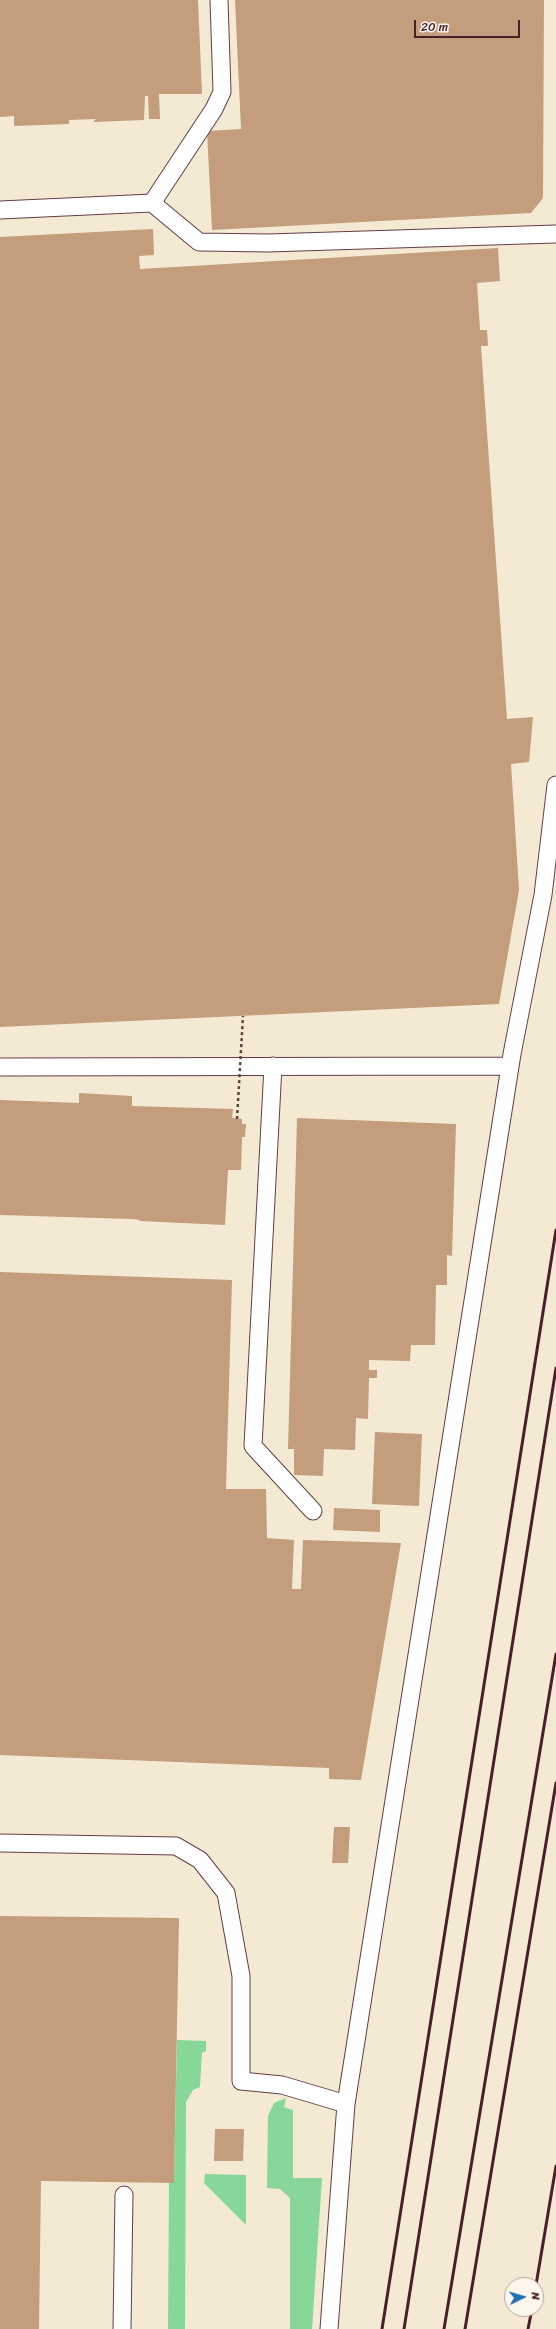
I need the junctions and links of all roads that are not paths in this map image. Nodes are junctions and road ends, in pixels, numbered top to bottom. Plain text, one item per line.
1 (219, 0) edge
2 (152, 203) junction
3 (0, 210) edge
4 (556, 234) edge
5 (556, 785) edge
6 (273, 1066) junction
7 (510, 1066) junction
8 (0, 1067) edge
9 (313, 1511) dead end
10 (0, 1843) edge
11 (346, 2104) junction
12 (124, 2195) dead end
13 (329, 2327) edge
14 (122, 2329) edge

1 - 2 lane
2 - 3 lane
2 - 4 lane
5 - 7 lane
6 - 7 lane
6 - 8 lane
6 - 9 lane
7 - 11 lane
10 - 11 lane
11 - 13 lane
12 - 14 lane

